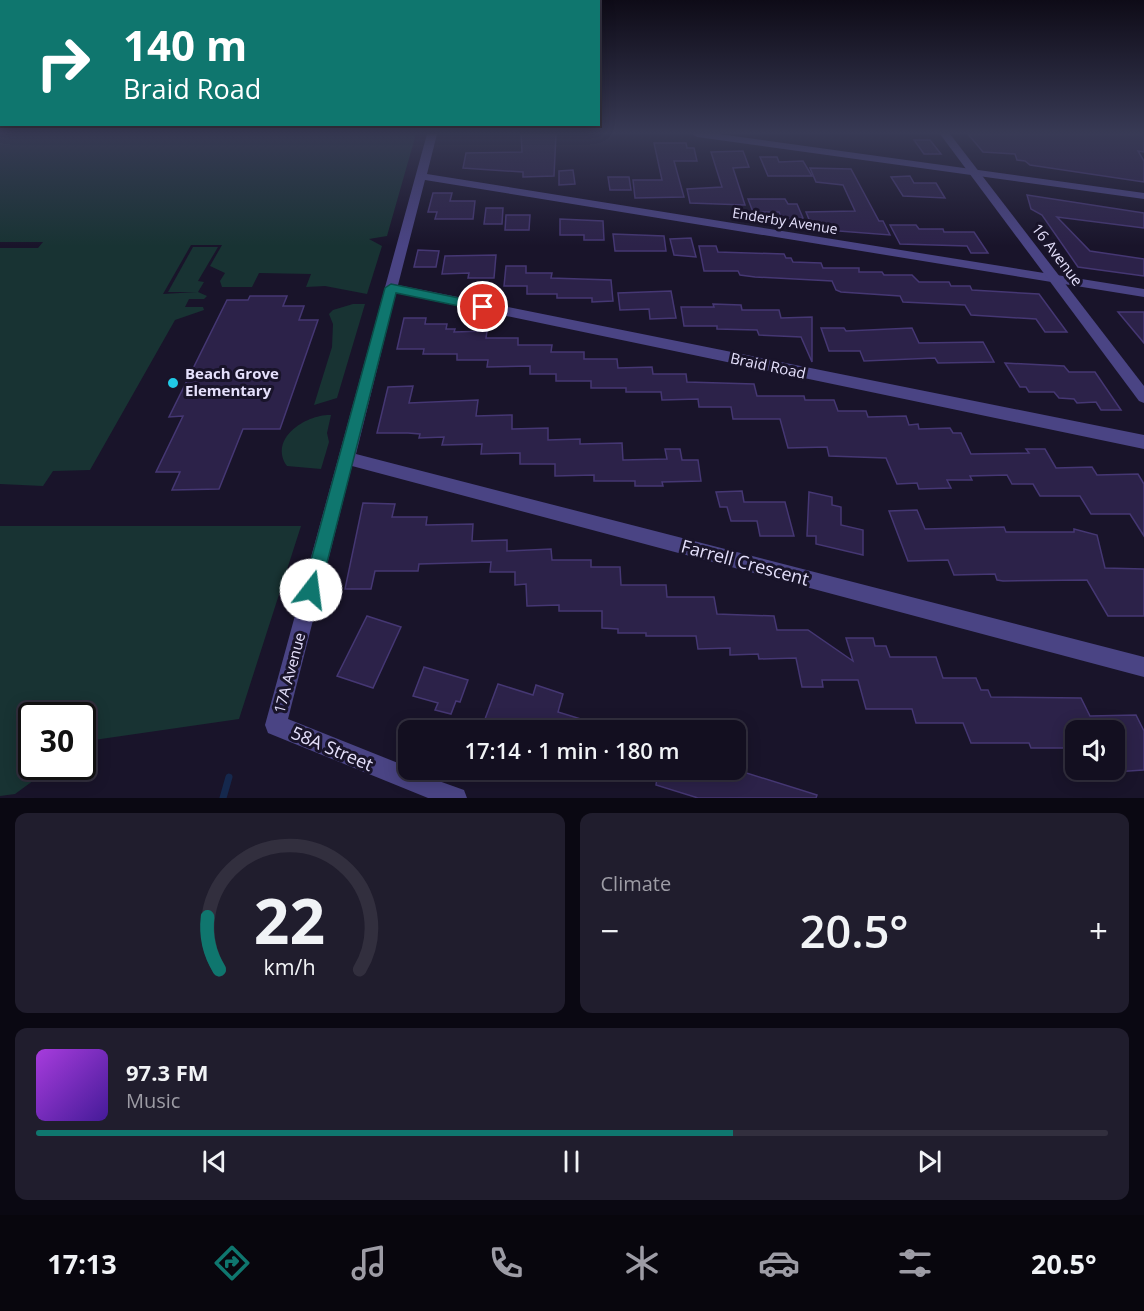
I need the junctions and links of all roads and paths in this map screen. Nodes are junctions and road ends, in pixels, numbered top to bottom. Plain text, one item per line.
1 (422, 171) edge
2 (961, 171) edge
3 (974, 173) junction
4 (421, 176) junction
5 (1144, 196) edge
6 (1055, 279) junction
7 (391, 288) junction
8 (1144, 293) edge
9 (1144, 397) edge
10 (1144, 442) edge
11 (346, 459) junction
12 (1144, 667) edge
13 (276, 725) joint
14 (414, 791) edge
15 (456, 798) edge

1 - 4 street, 17A Avenue
2 - 3 street
3 - 5 street
3 - 6 street, 16 Avenue
4 - 6 street, Enderby Avenue
4 - 7 street, 17A Avenue
6 - 8 street, Enderby Avenue
6 - 9 street, 16 Avenue
7 - 10 street, Braid Road
7 - 11 street, 17A Avenue
11 - 12 street, Farrell Crescent
11 - 13 street, 17A Avenue
13 - 14 street, 58A Street
14 - 15 street, 58A Street

